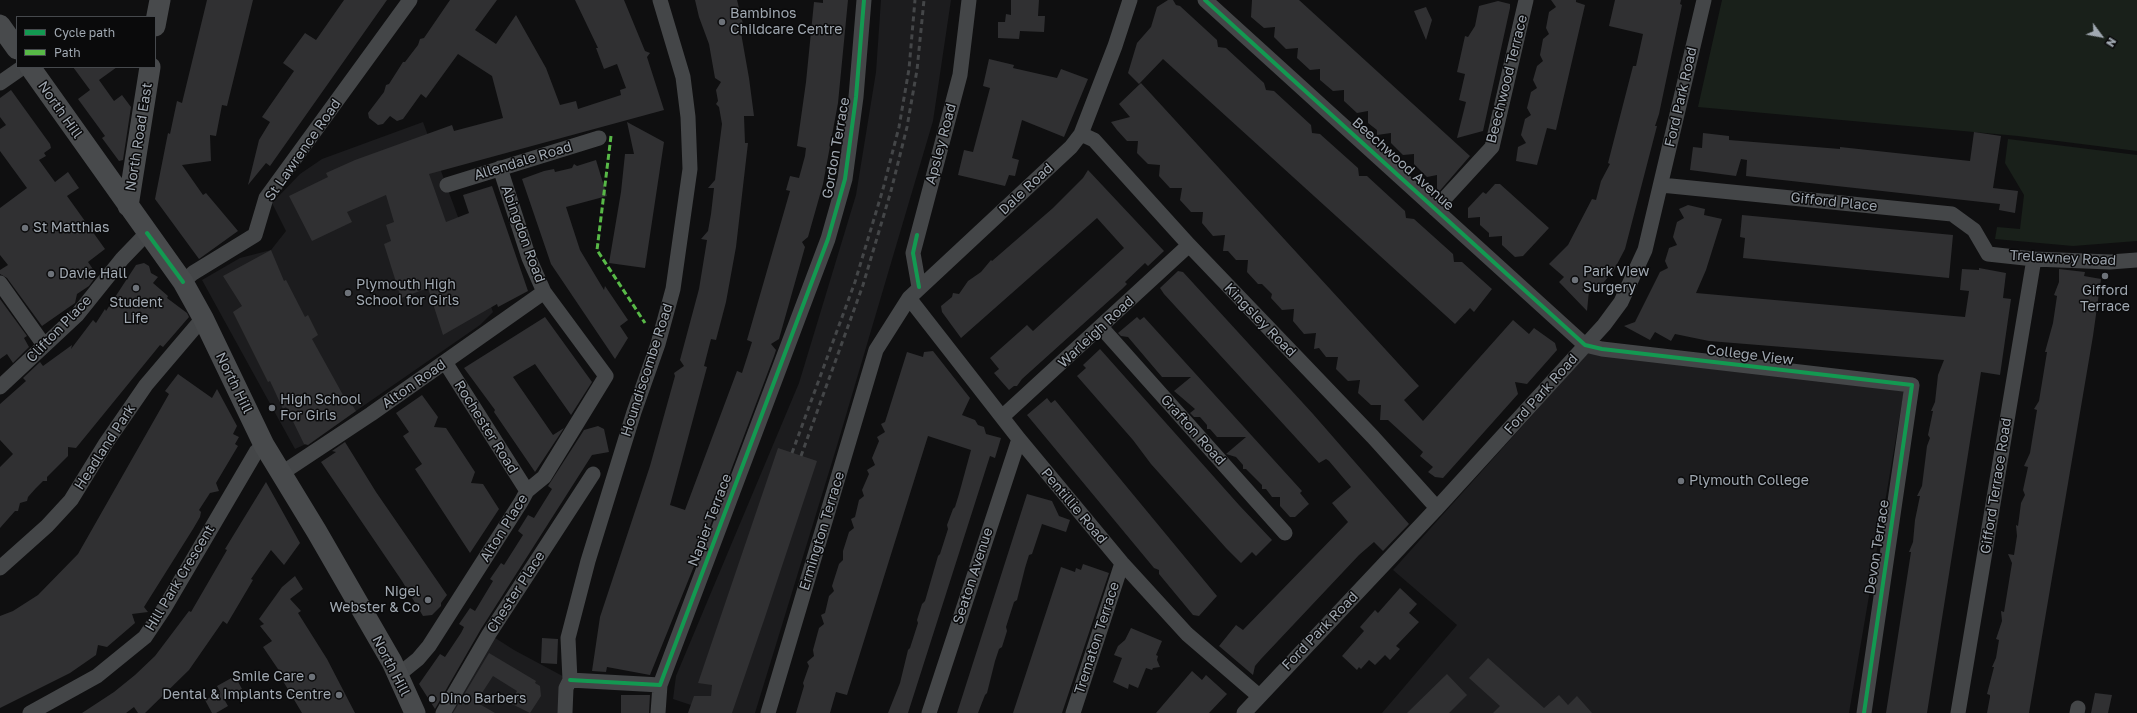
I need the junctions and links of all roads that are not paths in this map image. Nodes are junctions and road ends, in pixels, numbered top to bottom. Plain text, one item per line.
1 (160, 0) edge
2 (410, 0) edge
3 (660, 0) edge
4 (864, 0) edge
5 (969, 0) edge
6 (1130, 0) edge
7 (1205, 0) edge
8 (1526, 0) edge
9 (1704, 0) edge
10 (156, 21) edge
11 (0, 25) edge
12 (16, 48) edge
13 (22, 68) edge
14 (31, 68) edge
15 (150, 68) edge
16 (0, 83) edge
17 (1081, 134) junction
18 (599, 138) dead end
19 (500, 168) junction
20 (447, 185) dead end
21 (1661, 185) junction
22 (128, 206) junction
23 (1435, 208) junction
24 (147, 233) junction
25 (1189, 246) junction
26 (1988, 254) joint
27 (2034, 259) junction
28 (2137, 260) edge
29 (183, 282) junction
30 (0, 283) edge
31 (919, 287) junction
32 (544, 292) junction
33 (909, 298) junction
34 (203, 318) junction
35 (1101, 327) junction
36 (44, 345) junction
37 (1585, 345) junction
38 (876, 350) joint
39 (445, 362) junction
40 (782, 363) joint
41 (606, 376) joint
42 (1912, 385) joint
43 (0, 387) edge
44 (1002, 417) junction
45 (1019, 439) junction
46 (264, 445) junction
47 (282, 473) junction
48 (593, 474) dead end
49 (526, 491) junction
50 (1437, 508) junction
51 (1285, 533) dead end
52 (1122, 563) junction
53 (0, 568) edge
54 (397, 676) junction
55 (570, 680) junction
56 (660, 685) junction
57 (1259, 696) junction
58 (30, 713) edge
59 (415, 713) edge
60 (443, 713) edge
61 (565, 713) edge
62 (658, 713) edge
63 (768, 713) edge
64 (929, 713) edge
65 (1073, 713) edge
66 (1244, 713) edge
67 (1864, 713) edge
68 (1958, 713) edge

1 - 10 main road
2 - 29 street, St Lawrence Road
3 - 55 street, Houndiscombe Road
4 - 40 street, Gordon Terrace
5 - 31 street, Apsley Road
6 - 17 street, Dale Road
7 - 23 street, Beechwood Avenue
8 - 23 street, Beechwood Terrace
9 - 21 street, Ford Park Road
11 - 12 main road
13 - 16 street
14 - 22 main road, North Hill
15 - 22 main road, North Road East
17 - 25 street, Kingsley Road
17 - 31 street, Dale Road
18 - 19 street, Allendale Road
19 - 20 street, Allendale Road
19 - 32 street, Abingdon Road
21 - 26 street, Gifford Place
21 - 37 street, Ford Park Road
22 - 24 main road, North Hill
23 - 37 street, Beechwood Avenue
24 - 29 main road, North Hill
24 - 36 street, Clifton Place
25 - 35 street, Warleigh Road
25 - 50 street, Kingsley Road
26 - 27 street, Trelawney Road
27 - 28 street, Trelawney Road
27 - 68 street, Gifford Terrace Road
29 - 34 main road, North Hill
30 - 36 street
31 - 33 street, Dale Road
32 - 39 street, Alton Road
32 - 41 street, Abingdon Road
33 - 38 street, Dale Road
33 - 44 street, Pentillie Road
34 - 46 main road, North Hill
34 - 53 street, Headland Park
35 - 44 street, Warleigh Road
35 - 51 street, Grafton Road
36 - 43 street, Clifton Place
37 - 42 street, College View
37 - 50 street, Ford Park Road
38 - 63 street, Ermington Terrace
39 - 47 street, Alton Road
39 - 49 street, Rochester Road
40 - 56 street, Napier Terrace
41 - 49 street, Alton Place
42 - 67 street, Devon Terrace
44 - 45 street, Pentillie Road
45 - 52 street, Pentillie Road
45 - 64 street, Seaton Avenue
46 - 47 main road, North Hill
46 - 58 street, Hill Park Crescent
47 - 54 main road, North Hill
48 - 60 street, Chester Place
49 - 54 street, Alton Place
50 - 57 street, Ford Park Road
52 - 57 street, Pentillie Road
52 - 65 street, Trematon Terrace
54 - 59 main road, North Hill
55 - 56 street
55 - 61 street, Houndiscombe Road
56 - 62 street, Napier Terrace
57 - 66 street, Ford Park Road

